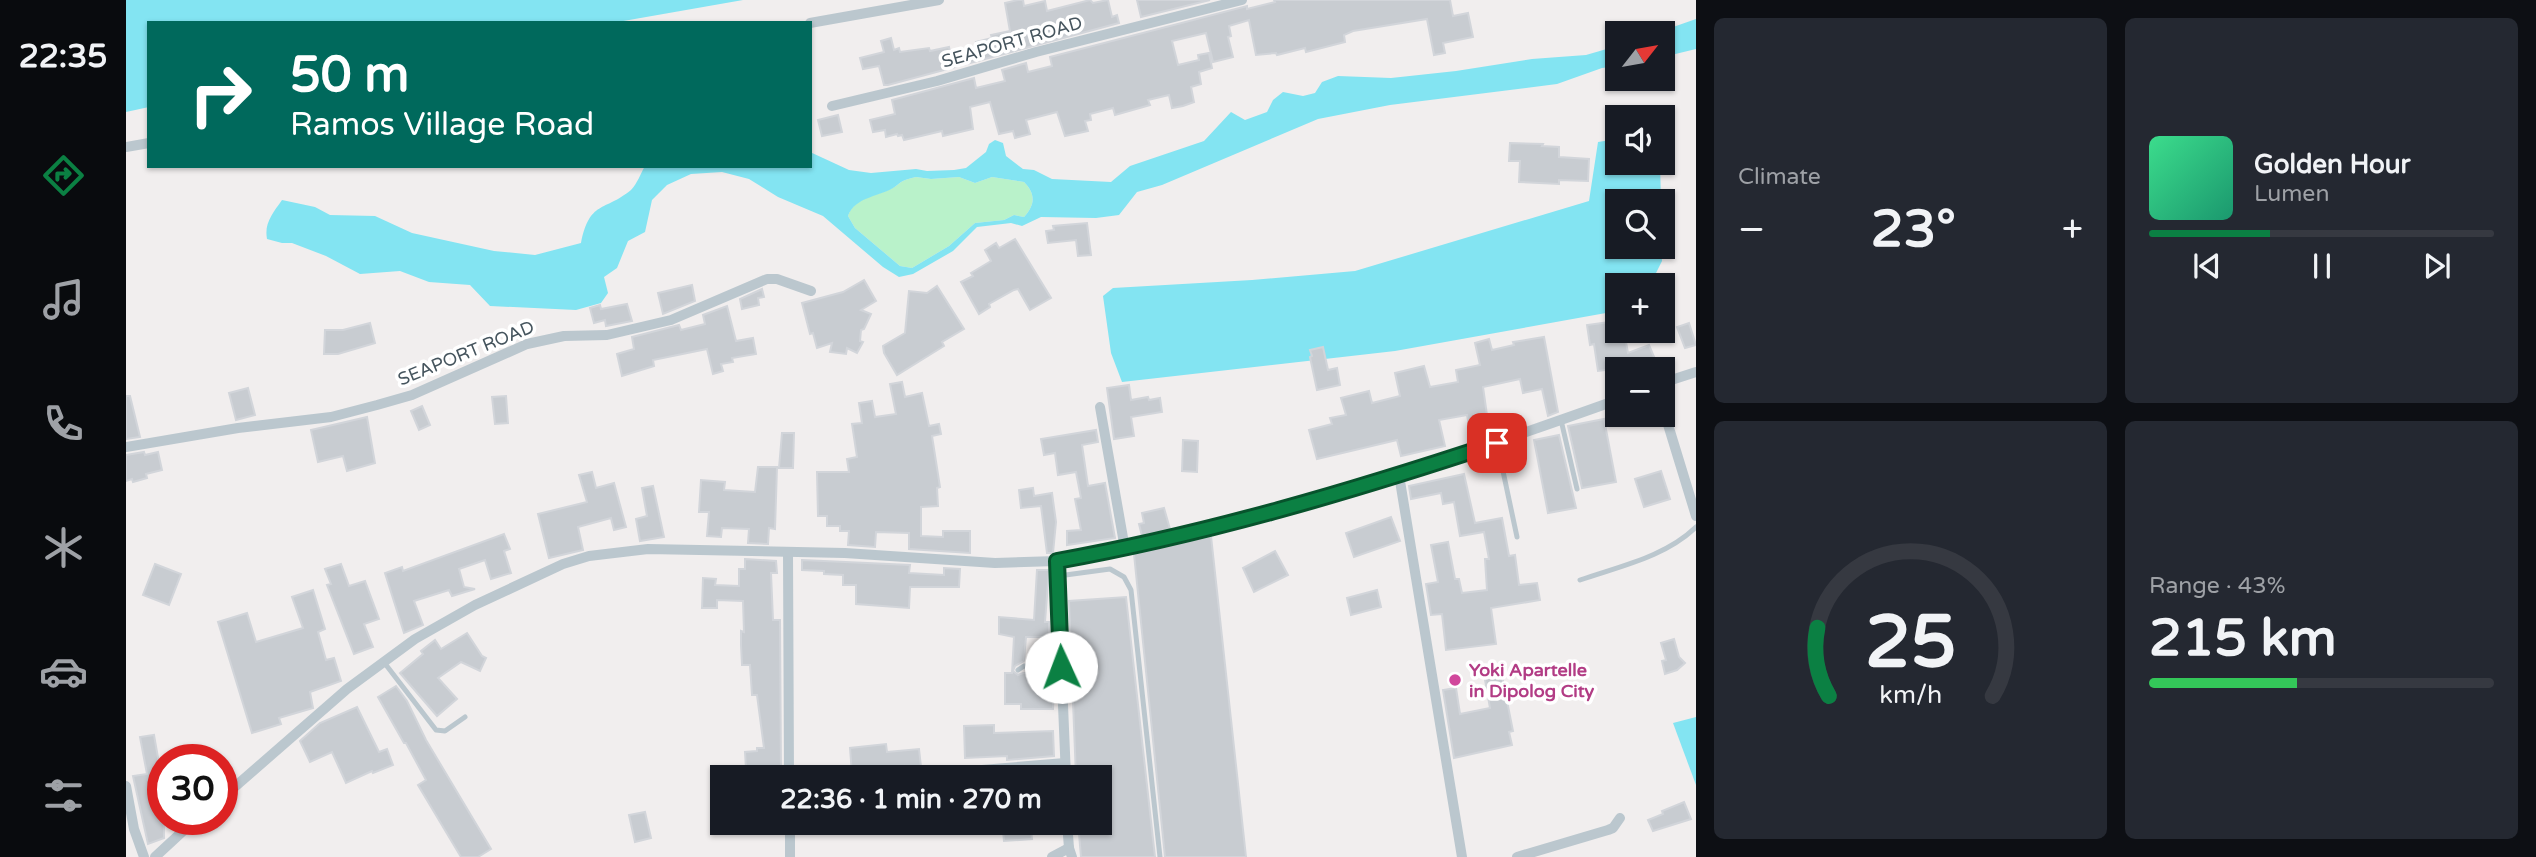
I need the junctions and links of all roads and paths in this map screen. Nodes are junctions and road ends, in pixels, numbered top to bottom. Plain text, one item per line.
1 (939, 0) edge
2 (1242, 0) edge
3 (812, 23) edge
4 (832, 106) dead end
5 (147, 143) edge
6 (126, 147) edge
7 (811, 291) dead end
8 (1696, 372) edge
9 (1675, 379) edge
10 (1605, 404) edge
11 (1100, 407) dead end
12 (1561, 420) junction
13 (1669, 427) edge
14 (1497, 443) junction
15 (126, 447) edge
16 (1399, 475) junction
17 (1577, 489) dead end
18 (1696, 516) edge
19 (1696, 527) edge
20 (1517, 537) dead end
21 (1125, 549) junction
22 (788, 553) junction
23 (1057, 561) junction
24 (1058, 576) junction
25 (1580, 580) dead end
26 (383, 661) junction
27 (1061, 667) junction
28 (1018, 670) dead end
29 (465, 717) dead end
30 (1065, 763) joint
31 (789, 765) edge
32 (1041, 765) edge
33 (238, 784) edge
34 (126, 786) edge
35 (1620, 818) dead end
36 (179, 835) edge
37 (790, 835) edge
38 (1070, 852) edge
39 (144, 857) edge
40 (155, 857) edge
41 (790, 857) edge
42 (1052, 857) edge
43 (1160, 857) edge
44 (1462, 857) edge
45 (1517, 857) edge

1 - 3 street
2 - 4 street, SEAPORT ROAD
5 - 6 street
7 - 15 street, SEAPORT ROAD
8 - 9 street
10 - 12 street
11 - 21 street
12 - 14 street
12 - 17 lane
13 - 18 street
14 - 16 street
14 - 20 lane
16 - 21 street
16 - 44 street
19 - 25 lane
21 - 23 street
22 - 23 street
22 - 26 street
22 - 31 street
23 - 24 street
24 - 27 street
24 - 43 lane
26 - 29 lane
26 - 33 street
27 - 28 lane
27 - 30 street
30 - 32 street
34 - 39 street
35 - 45 street
36 - 40 street
37 - 41 street
38 - 42 street

